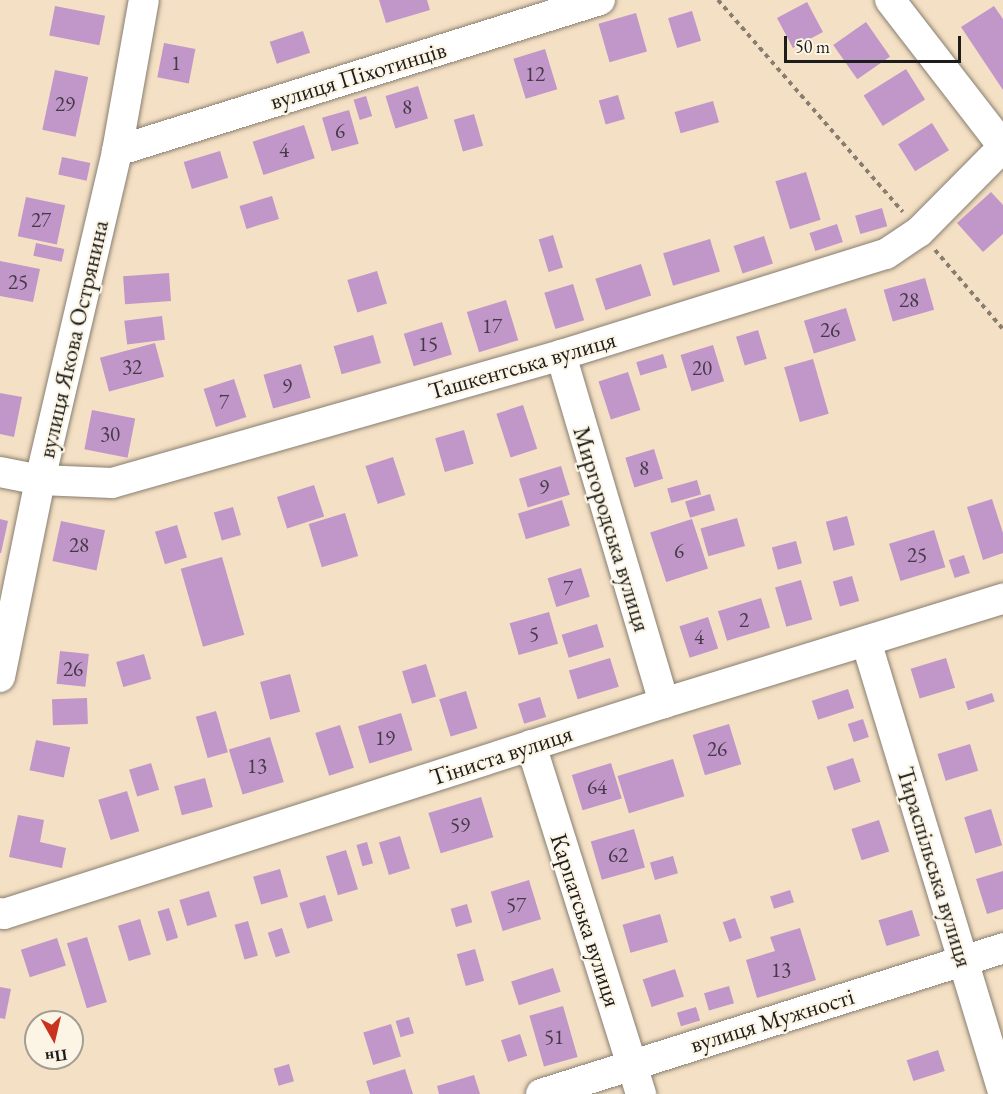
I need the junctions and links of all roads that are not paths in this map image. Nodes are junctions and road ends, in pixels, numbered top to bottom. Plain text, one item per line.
1 (144, 0) edge
2 (600, 0) edge
3 (891, 0) edge
4 (1003, 147) edge
5 (117, 151) junction
6 (561, 355) junction
7 (0, 472) edge
8 (40, 480) junction
9 (1003, 599) edge
10 (866, 641) junction
11 (0, 677) edge
12 (664, 703) junction
13 (531, 745) junction
14 (0, 913) edge
15 (1003, 948) edge
16 (964, 960) junction
17 (632, 1064) junction
18 (1003, 1093) edge
19 (541, 1094) edge
20 (641, 1094) edge

1 - 5 street, вулиця Якова Острянина
2 - 5 street, вулиця Піхотинців
3 - 4 street
4 - 6 street, Ташкентська вулиця
5 - 8 street, вулиця Якова Острянина
6 - 8 street, Ташкентська вулиця
6 - 12 street, Миргородська вулиця
7 - 8 street, Ташкентська вулиця
8 - 11 street, вулиця Якова Острянина
9 - 10 street, Тіниста вулиця
10 - 12 street, Тіниста вулиця
10 - 16 street, Тираспільська вулиця
12 - 13 street, Тіниста вулиця
13 - 14 street, Тіниста вулиця
13 - 17 street, Карпатська вулиця
15 - 16 street, вулиця Мужності
16 - 17 street, вулиця Мужності
16 - 18 street, Тираспільська вулиця
17 - 19 street, вулиця Мужності
17 - 20 street, Карпатська вулиця

